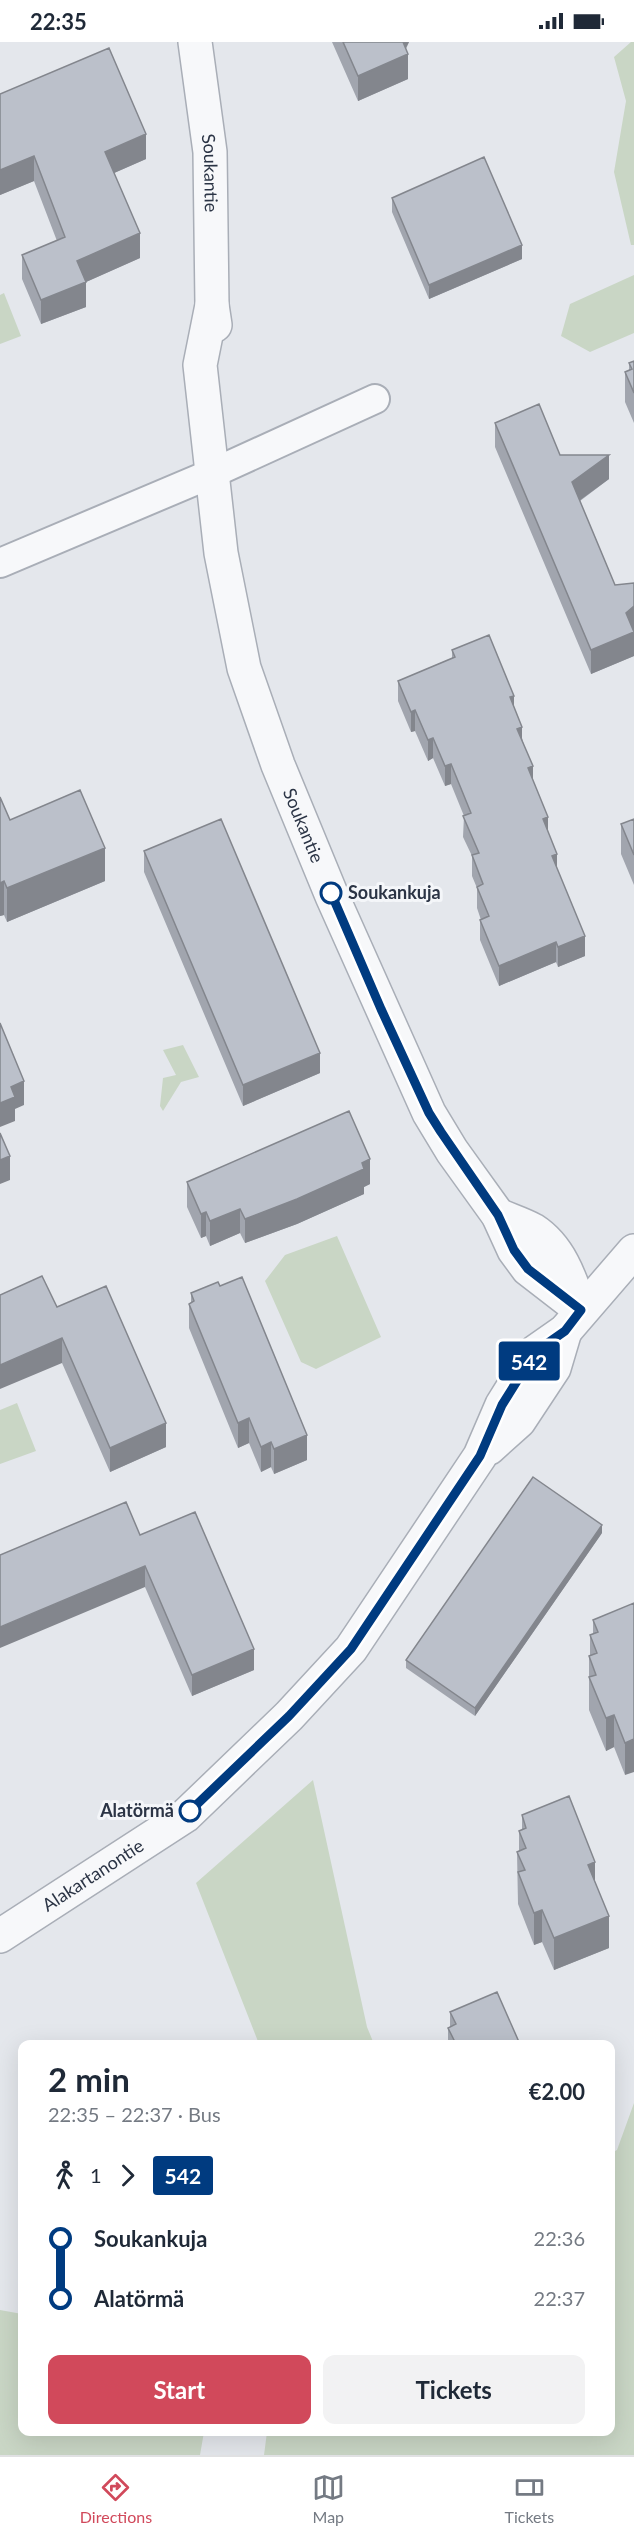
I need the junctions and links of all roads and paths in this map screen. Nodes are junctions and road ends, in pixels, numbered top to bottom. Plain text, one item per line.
1 (195, 42) edge
2 (375, 399) dead end
3 (213, 473) junction
4 (0, 563) edge
5 (634, 1251) edge
6 (573, 1321) junction
7 (0, 1936) edge

1 - 3 street, Soukantie
2 - 3 street
3 - 4 street
3 - 6 street, Soukantie
5 - 6 street, Alakartanontie
6 - 7 street, Alakartanontie

